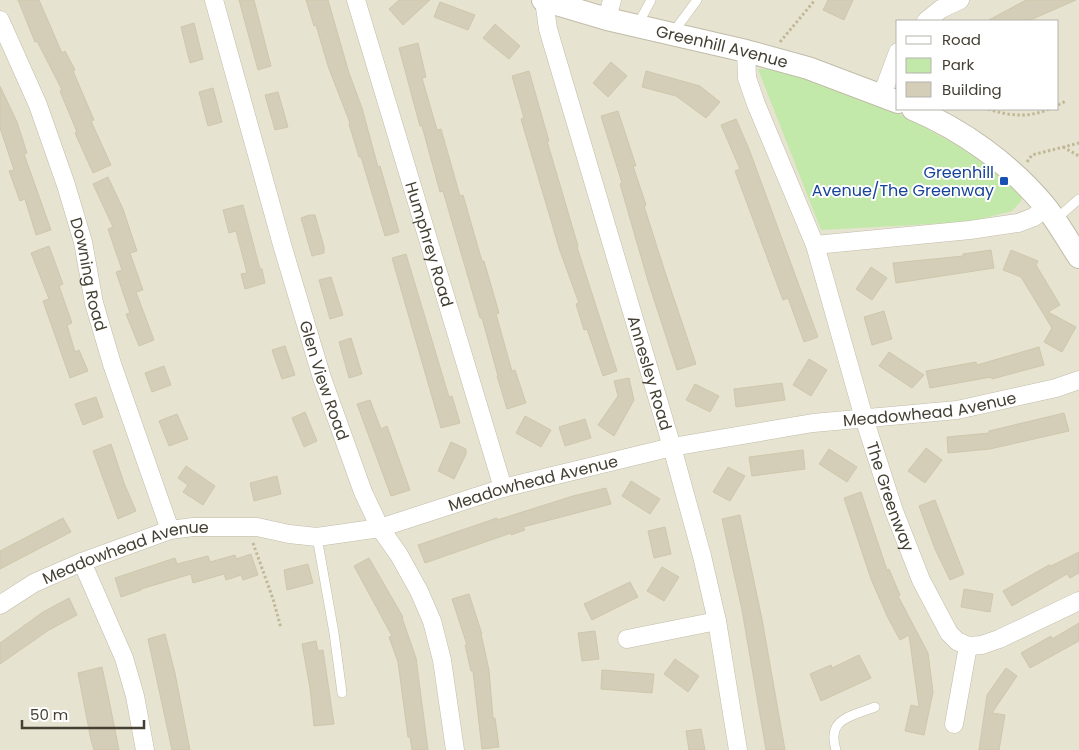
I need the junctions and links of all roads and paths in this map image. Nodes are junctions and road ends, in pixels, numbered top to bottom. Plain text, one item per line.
1 (214, 0) edge
2 (356, 0) edge
3 (543, 0) edge
4 (651, 0) edge
5 (697, 0) edge
6 (815, 0) edge
7 (960, 0) edge
8 (609, 9) edge
9 (0, 20) edge
10 (927, 20) edge
11 (637, 26) junction
12 (671, 35) junction
13 (746, 52) junction
14 (768, 58) junction
15 (896, 64) edge
16 (890, 99) edge
17 (1066, 101) dead end
18 (1059, 104) edge
19 (916, 110) edge
20 (992, 110) edge
21 (1047, 110) edge
22 (1079, 143) edge
23 (1063, 147) junction
24 (1079, 156) edge
25 (1018, 177) junction
26 (1079, 199) edge
27 (1050, 214) junction
28 (815, 245) junction
29 (1079, 258) edge
30 (1079, 380) edge
31 (864, 418) junction
32 (672, 447) junction
33 (503, 488) junction
34 (246, 527) junction
35 (380, 528) junction
36 (170, 530) junction
37 (317, 537) junction
38 (82, 562) junction
39 (1079, 601) edge
40 (0, 605) edge
41 (717, 621) junction
42 (281, 628) dead end
43 (627, 639) dead end
44 (968, 646) junction
45 (342, 693) dead end
46 (875, 707) dead end
47 (954, 724) dead end
48 (145, 750) edge
49 (455, 750) edge
50 (738, 750) edge
51 (836, 750) edge

1 - 35 street, Glen View Road
2 - 33 street, Humphrey Road
3 - 8 street, Greenhill Avenue
3 - 32 street, Annesley Road
4 - 11 lane
5 - 12 lane
6 - 14 path
7 - 10 street
8 - 11 street, Greenhill Avenue
9 - 36 street, Downing Road
11 - 12 street, Greenhill Avenue
12 - 13 street, Greenhill Avenue
13 - 14 street, Greenhill Avenue
13 - 28 street, The Greenway
14 - 16 street, Greenhill Avenue
15 - 16 street
17 - 18 path
19 - 25 street
20 - 21 path
22 - 23 path
23 - 24 path
23 - 25 path
25 - 27 street
26 - 27 lane
27 - 28 street
27 - 29 street
28 - 31 street, The Greenway
30 - 31 street, Meadowhead Avenue
31 - 32 street, Meadowhead Avenue
31 - 44 street, The Greenway
32 - 33 street, Meadowhead Avenue
32 - 41 street, Annesley Road
33 - 35 street, Meadowhead Avenue
34 - 36 street, Meadowhead Avenue
34 - 37 street, Meadowhead Avenue
34 - 42 path
35 - 37 street, Meadowhead Avenue
35 - 49 street, Glen View Road
36 - 38 street, Meadowhead Avenue
37 - 45 lane
38 - 40 street, Meadowhead Avenue
38 - 48 street
39 - 44 street
41 - 43 street
41 - 50 street, Annesley Road
44 - 47 street
46 - 51 lane

